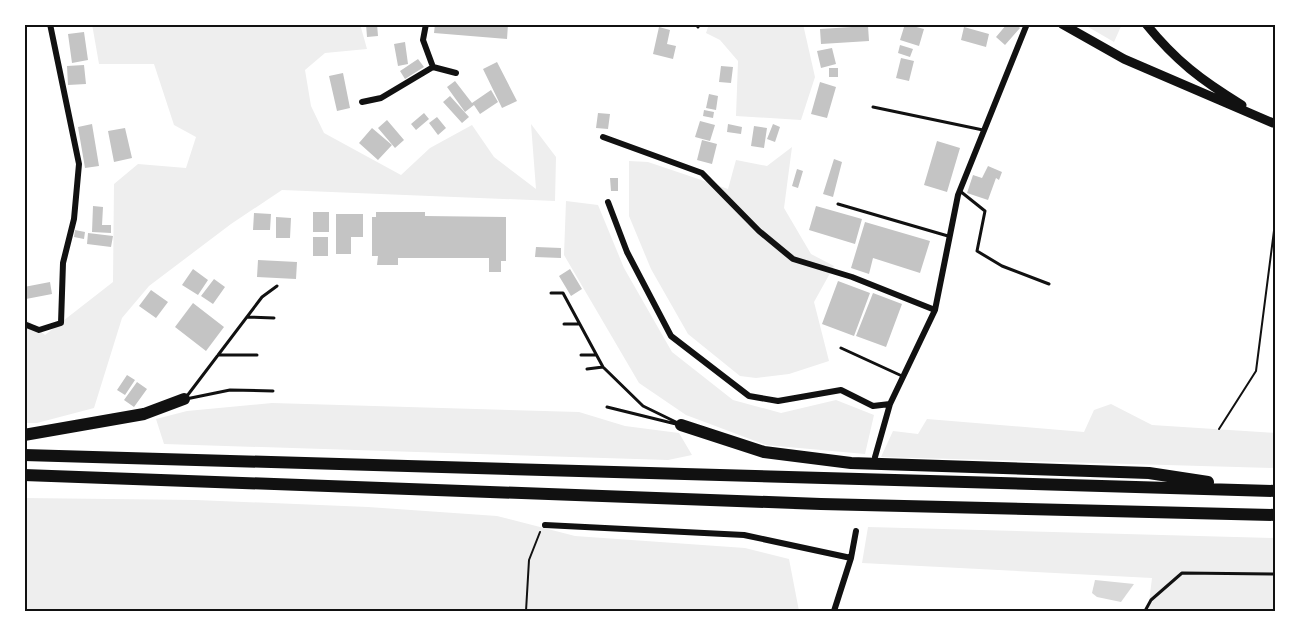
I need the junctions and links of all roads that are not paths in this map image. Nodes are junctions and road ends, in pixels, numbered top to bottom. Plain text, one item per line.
1 (50, 24) edge
2 (426, 24) edge
3 (1027, 24) edge
4 (1062, 24) edge
5 (1146, 24) edge
6 (433, 67) junction
7 (456, 73) dead end
8 (362, 102) dead end
9 (873, 107) dead end
10 (1274, 124) edge
11 (983, 130) junction
12 (603, 137) dead end
13 (960, 191) junction
14 (608, 202) dead end
15 (838, 204) dead end
16 (950, 237) junction
17 (1049, 284) dead end
18 (277, 286) dead end
19 (551, 292) dead end
20 (935, 310) junction
21 (247, 317) junction
22 (274, 318) dead end
23 (24, 324) edge
24 (564, 324) dead end
25 (579, 324) junction
26 (841, 348) dead end
27 (256, 355) dead end
28 (581, 355) dead end
29 (595, 355) junction
30 (218, 356) junction
31 (603, 367) junction
32 (587, 369) dead end
33 (903, 377) junction
34 (273, 391) dead end
35 (184, 399) junction
36 (890, 404) junction
37 (607, 407) dead end
38 (681, 425) junction
39 (24, 435) edge
40 (24, 455) edge
41 (875, 457) dead end
42 (24, 475) edge
43 (1254, 490) junction
44 (1276, 491) edge
45 (1276, 515) edge
46 (545, 525) road end
47 (856, 531) dead end
48 (850, 558) junction
49 (1276, 574) edge
50 (834, 611) edge
51 (1145, 611) edge

1 - 23 street
2 - 6 street
3 - 11 street
4 - 10 main road
5 - 10 main road
6 - 7 street
6 - 8 street
9 - 11 lane
11 - 13 street
12 - 20 street
13 - 16 street
13 - 17 lane
14 - 36 street
15 - 16 lane
16 - 20 street
18 - 21 lane
19 - 25 lane
20 - 33 street
21 - 22 lane
21 - 30 lane
24 - 25 lane
25 - 29 lane
26 - 33 lane
27 - 30 lane
28 - 29 lane
29 - 31 lane
30 - 35 lane
31 - 32 lane
31 - 38 lane
33 - 36 street
34 - 35 lane
35 - 39 highway
36 - 41 street
37 - 38 lane
38 - 43 highway
40 - 43 highway
42 - 45 highway
43 - 44 highway
46 - 48 street
47 - 48 street
48 - 50 street
49 - 51 lane

